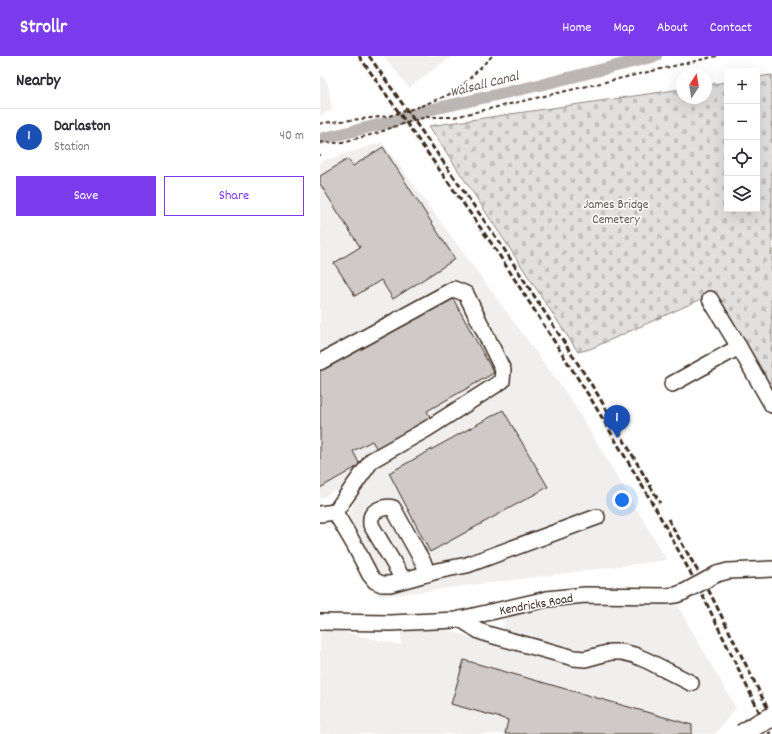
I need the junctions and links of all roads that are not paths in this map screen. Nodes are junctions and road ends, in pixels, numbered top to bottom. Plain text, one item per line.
1 (710, 298) dead end
2 (739, 347) junction
3 (320, 362) edge
4 (672, 384) dead end
5 (772, 405) edge
6 (335, 512) junction
7 (320, 514) edge
8 (597, 517) dead end
9 (772, 569) edge
10 (427, 574) junction
11 (403, 580) junction
12 (460, 619) junction
13 (320, 622) edge
14 (691, 683) dead end
15 (772, 717) edge
16 (742, 734) edge

1 - 2 street
2 - 4 street
2 - 5 street
3 - 6 street
6 - 7 street
6 - 11 street
8 - 10 street
9 - 12 street, Kendricks Road, bridge
10 - 11 street
10 - 11 street
12 - 13 street, Kendricks Road
12 - 14 street
15 - 16 main road, bridge

